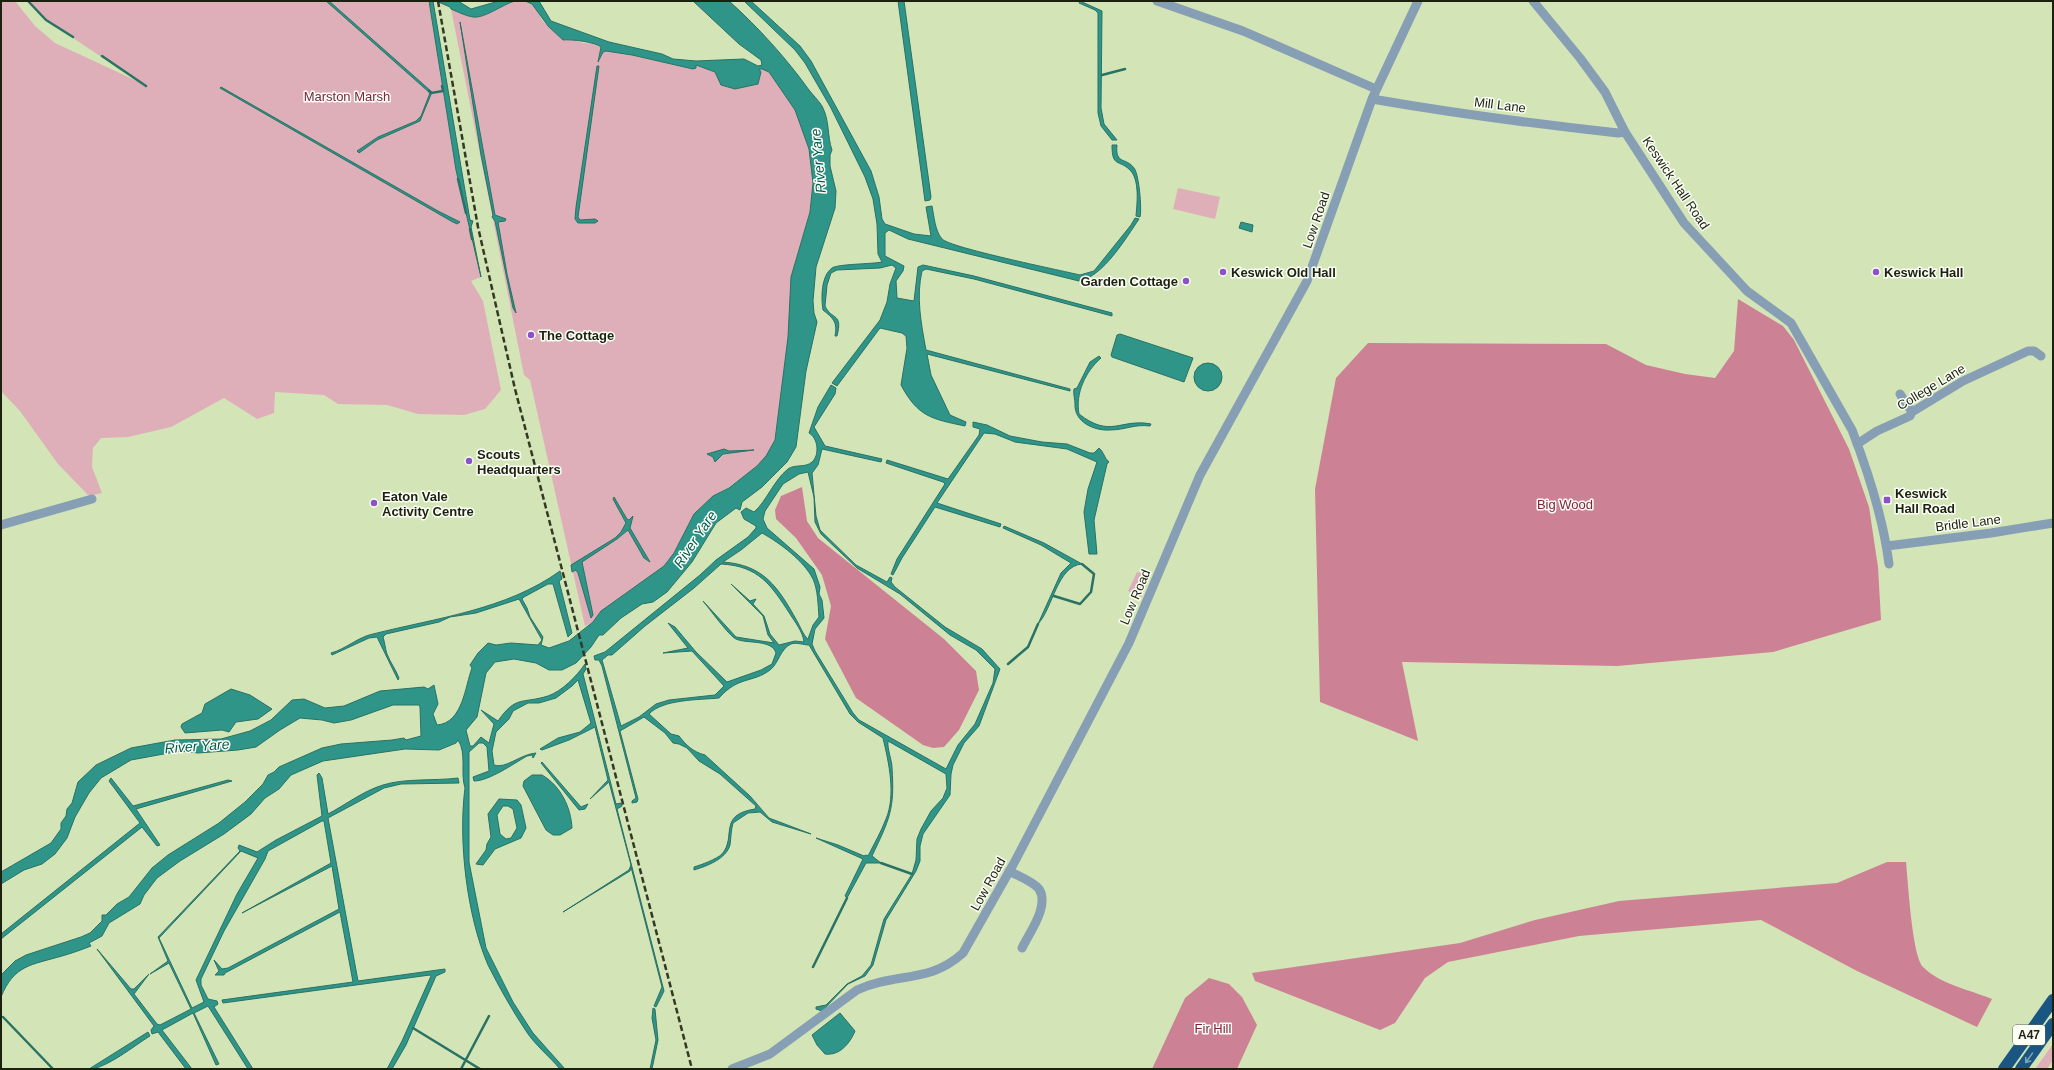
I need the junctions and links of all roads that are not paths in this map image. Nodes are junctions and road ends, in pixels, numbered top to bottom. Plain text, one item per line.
1 (1157, 1) edge
2 (1418, 1) edge
3 (1533, 1) edge
4 (1376, 89) junction
5 (1372, 99) junction
6 (1625, 132) junction
7 (2041, 356) dead end
8 (1900, 394) dead end
9 (1912, 412) junction
10 (1857, 444) junction
11 (92, 498) dead end
12 (2053, 523) edge
13 (1, 525) edge
14 (1887, 546) junction
15 (1889, 564) dead end
16 (1009, 871) junction
17 (1022, 948) dead end
18 (2053, 1000) edge
19 (2053, 1024) edge
20 (732, 1069) edge
21 (2004, 1069) edge
22 (2021, 1069) edge

1 - 4 street
2 - 4 street, Low Road
3 - 6 street, Keswick Hall Road
4 - 5 street, Low Road
5 - 6 street, Mill Lane
5 - 16 street, Low Road
6 - 10 street, Keswick Hall Road
7 - 9 street, College Lane
8 - 9 street
9 - 10 street, College Lane
10 - 14 street, Keswick Hall Road
11 - 13 street
12 - 14 street, Bridle Lane
14 - 15 street, Keswick Hall Road
16 - 17 street
16 - 20 street, Low Road
18 - 21 highway, A47
19 -> 22 highway, A47

